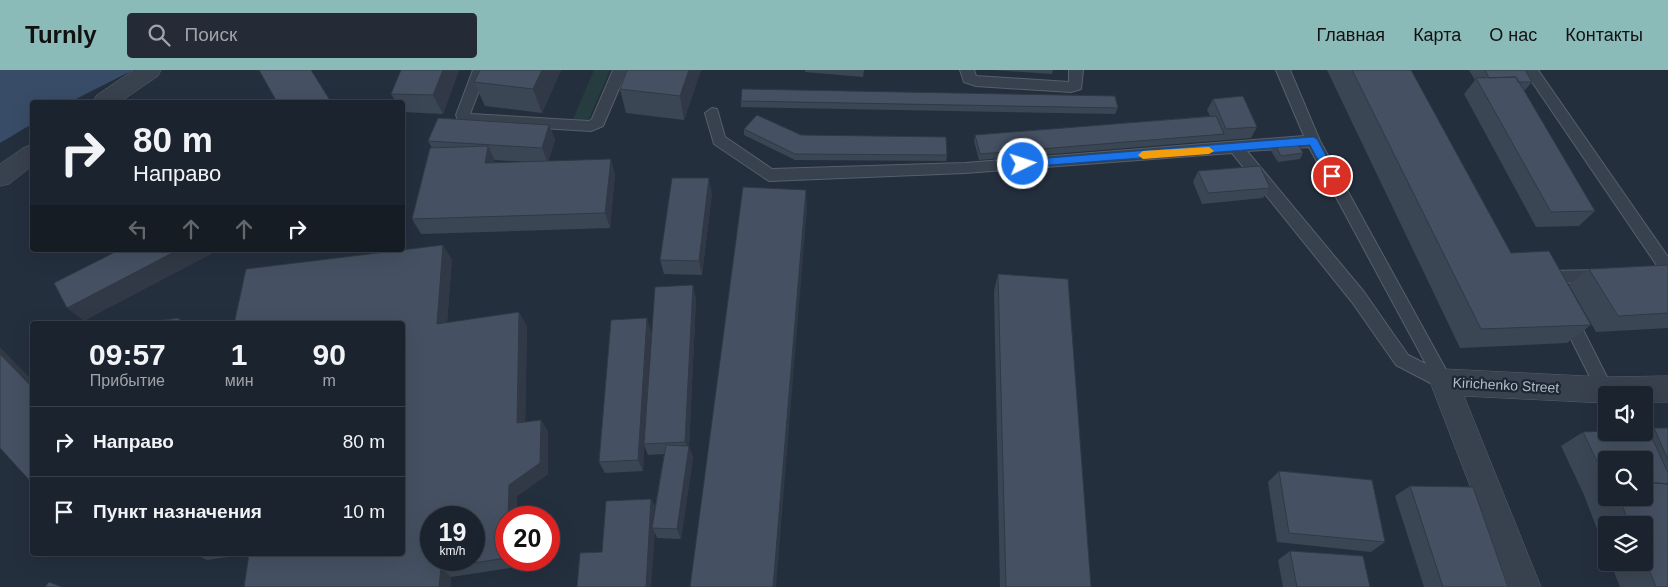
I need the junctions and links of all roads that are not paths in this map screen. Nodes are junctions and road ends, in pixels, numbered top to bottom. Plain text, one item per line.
1 (150, 70) edge
2 (480, 70) edge
3 (620, 70) edge
4 (967, 70) edge
5 (1076, 70) edge
6 (1283, 70) edge
7 (1531, 70) edge
8 (107, 100) edge
9 (712, 113) dead end
10 (1313, 141) junction
11 (1237, 149) junction
12 (30, 155) edge
13 (0, 177) edge
14 (1668, 269) edge
15 (1648, 274) edge
16 (1668, 274) edge
17 (1618, 275) edge
18 (1444, 382) junction
19 (1603, 386) edge
20 (1653, 389) edge
21 (1668, 389) edge
22 (1598, 390) edge
23 (1525, 587) edge

1 - 8 street
2 - 3 lane
4 - 5 lane
6 - 10 lane
7 - 14 lane
9 - 11 lane
10 - 11 lane
10 - 18 lane
11 - 18 lane
12 - 13 street
15 - 16 lane
17 - 19 lane
18 - 22 street, Kirichenko Street
18 - 23 street, Kirichenko Street
20 - 21 street, Kirichenko Street

